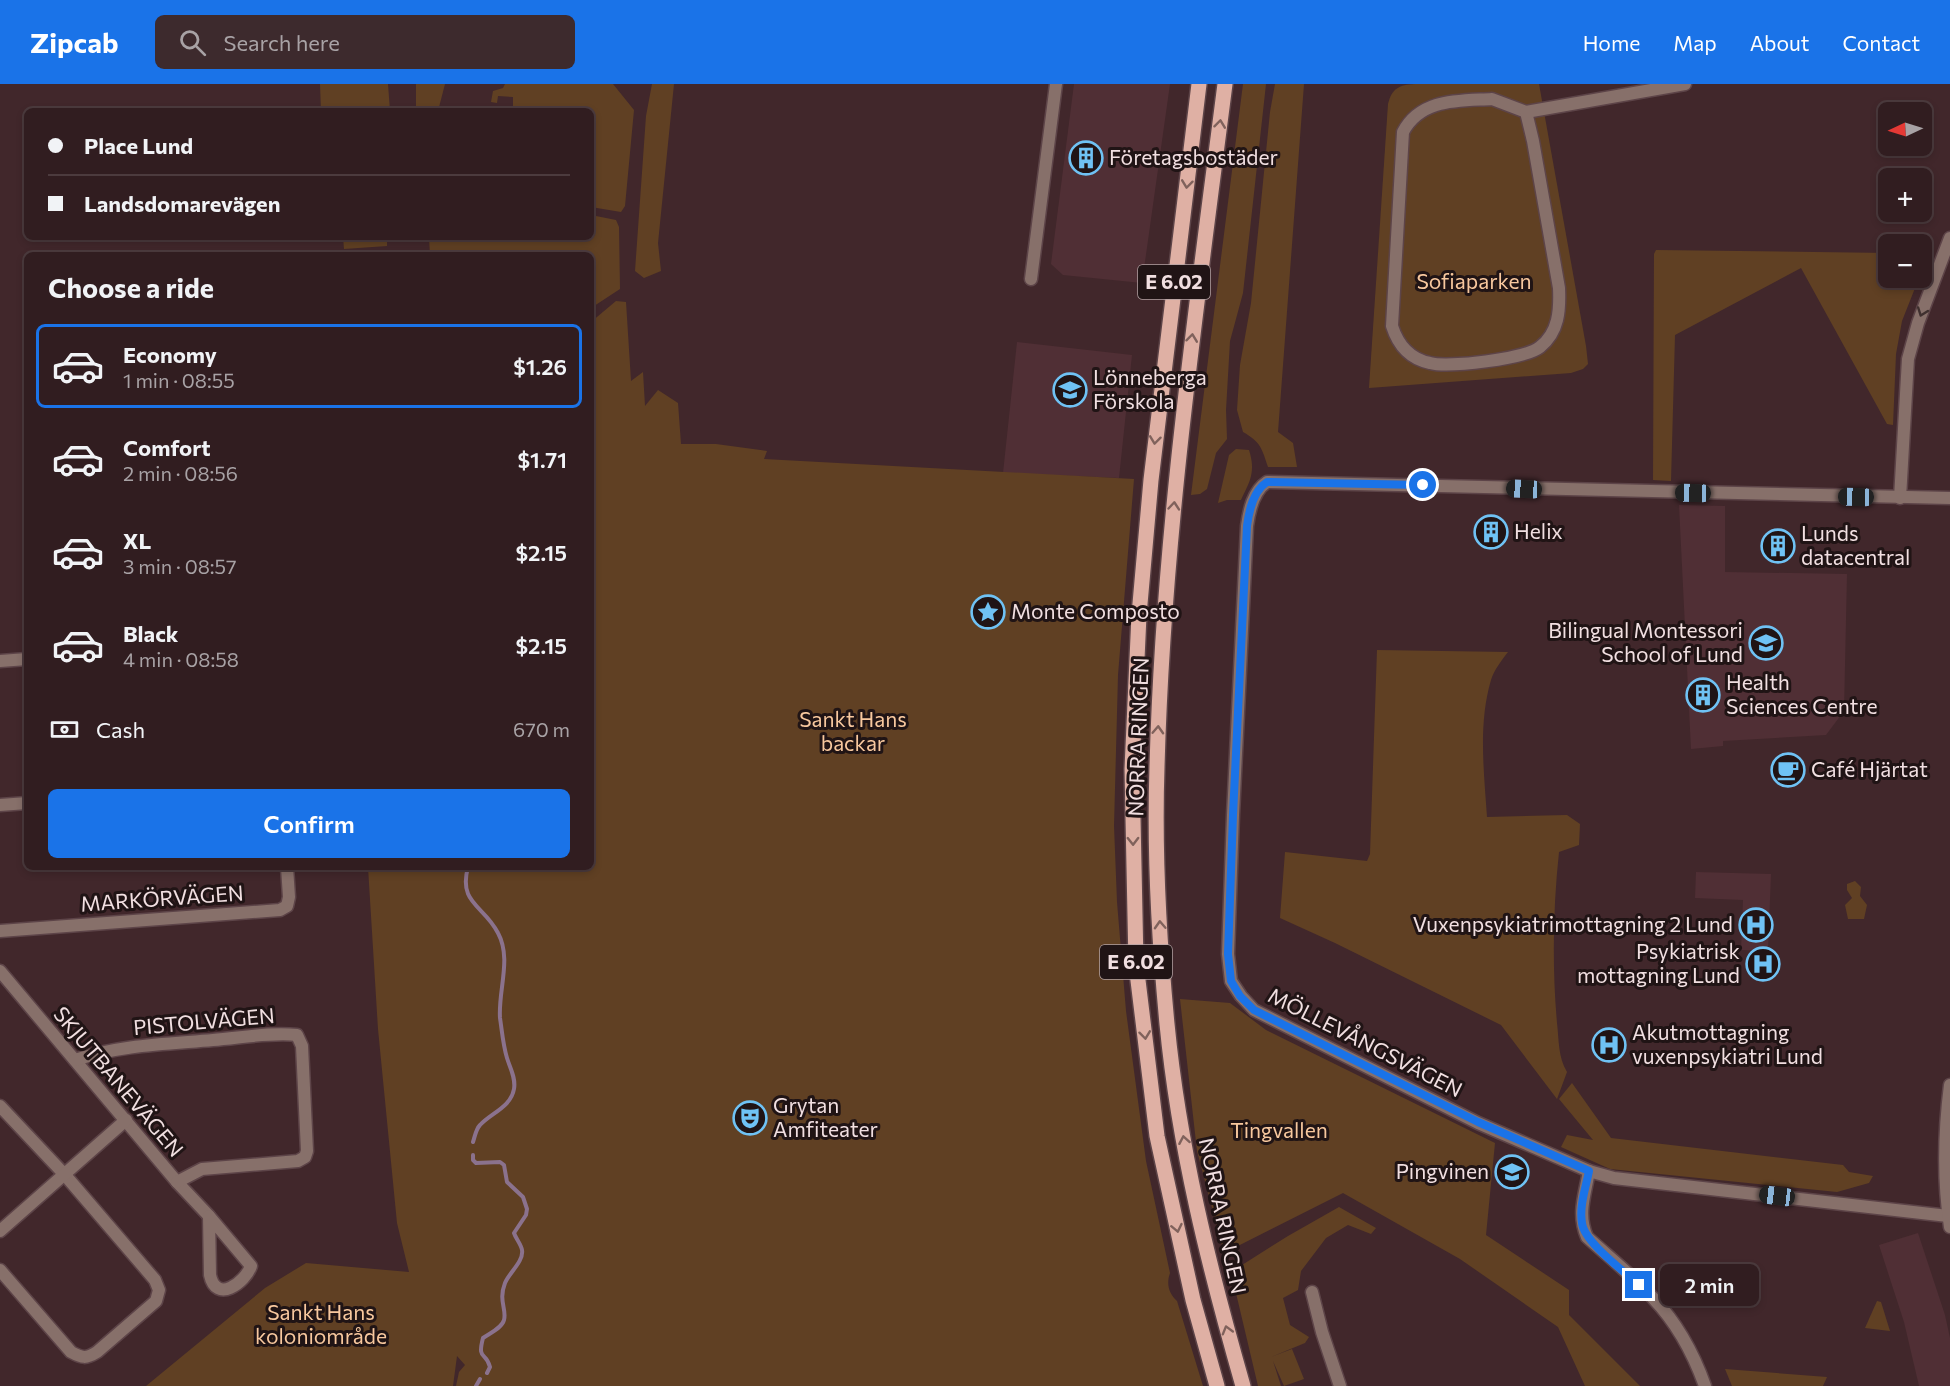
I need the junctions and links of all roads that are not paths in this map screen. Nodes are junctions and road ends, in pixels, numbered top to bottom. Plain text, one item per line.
1 (1056, 84) edge
2 (1199, 84) edge
3 (1225, 84) edge
4 (1685, 84) edge
5 (1526, 112) junction
6 (1950, 238) edge
7 (1031, 279) dead end
8 (1900, 498) junction
9 (1950, 498) edge
10 (24, 659) edge
11 (0, 662) edge
12 (24, 803) edge
13 (0, 804) edge
14 (287, 870) edge
15 (0, 931) edge
16 (0, 970) edge
17 (75, 1060) junction
18 (1950, 1085) edge
19 (0, 1106) edge
20 (126, 1120) junction
21 (1589, 1171) junction
22 (64, 1175) junction
23 (177, 1182) junction
24 (209, 1216) junction
25 (1949, 1221) edge
26 (0, 1231) edge
27 (0, 1270) edge
28 (1312, 1292) dead end
29 (1217, 1386) edge
30 (1243, 1386) edge
31 (1340, 1386) edge
32 (1705, 1386) edge

1 - 7 street
2 -> 29 main road, NORRA RINGEN / E 6.02
30 -> 3 main road, NORRA RINGEN / E 6.02
4 - 5 street
5 - 5 street
6 -> 8 street
8 - 9 street
8 - 21 street, MÖLLEVÅNGSVÄGEN
10 - 11 street
12 - 13 street
14 - 15 street, MARKÖRVÄGEN
16 - 17 street, SKJUTBANEVÄGEN
17 - 20 street, SKJUTBANEVÄGEN
17 - 23 street, PISTOLVÄGEN
18 - 25 street
19 - 22 street
20 - 22 street
20 - 23 street, SKJUTBANEVÄGEN
21 - 25 street, MÖLLEVÅNGSVÄGEN
21 - 32 street
22 - 26 street
22 - 27 street
23 - 24 street, SKJUTBANEVÄGEN
24 - 24 street, SKJUTBANEVÄGEN
28 - 31 street

